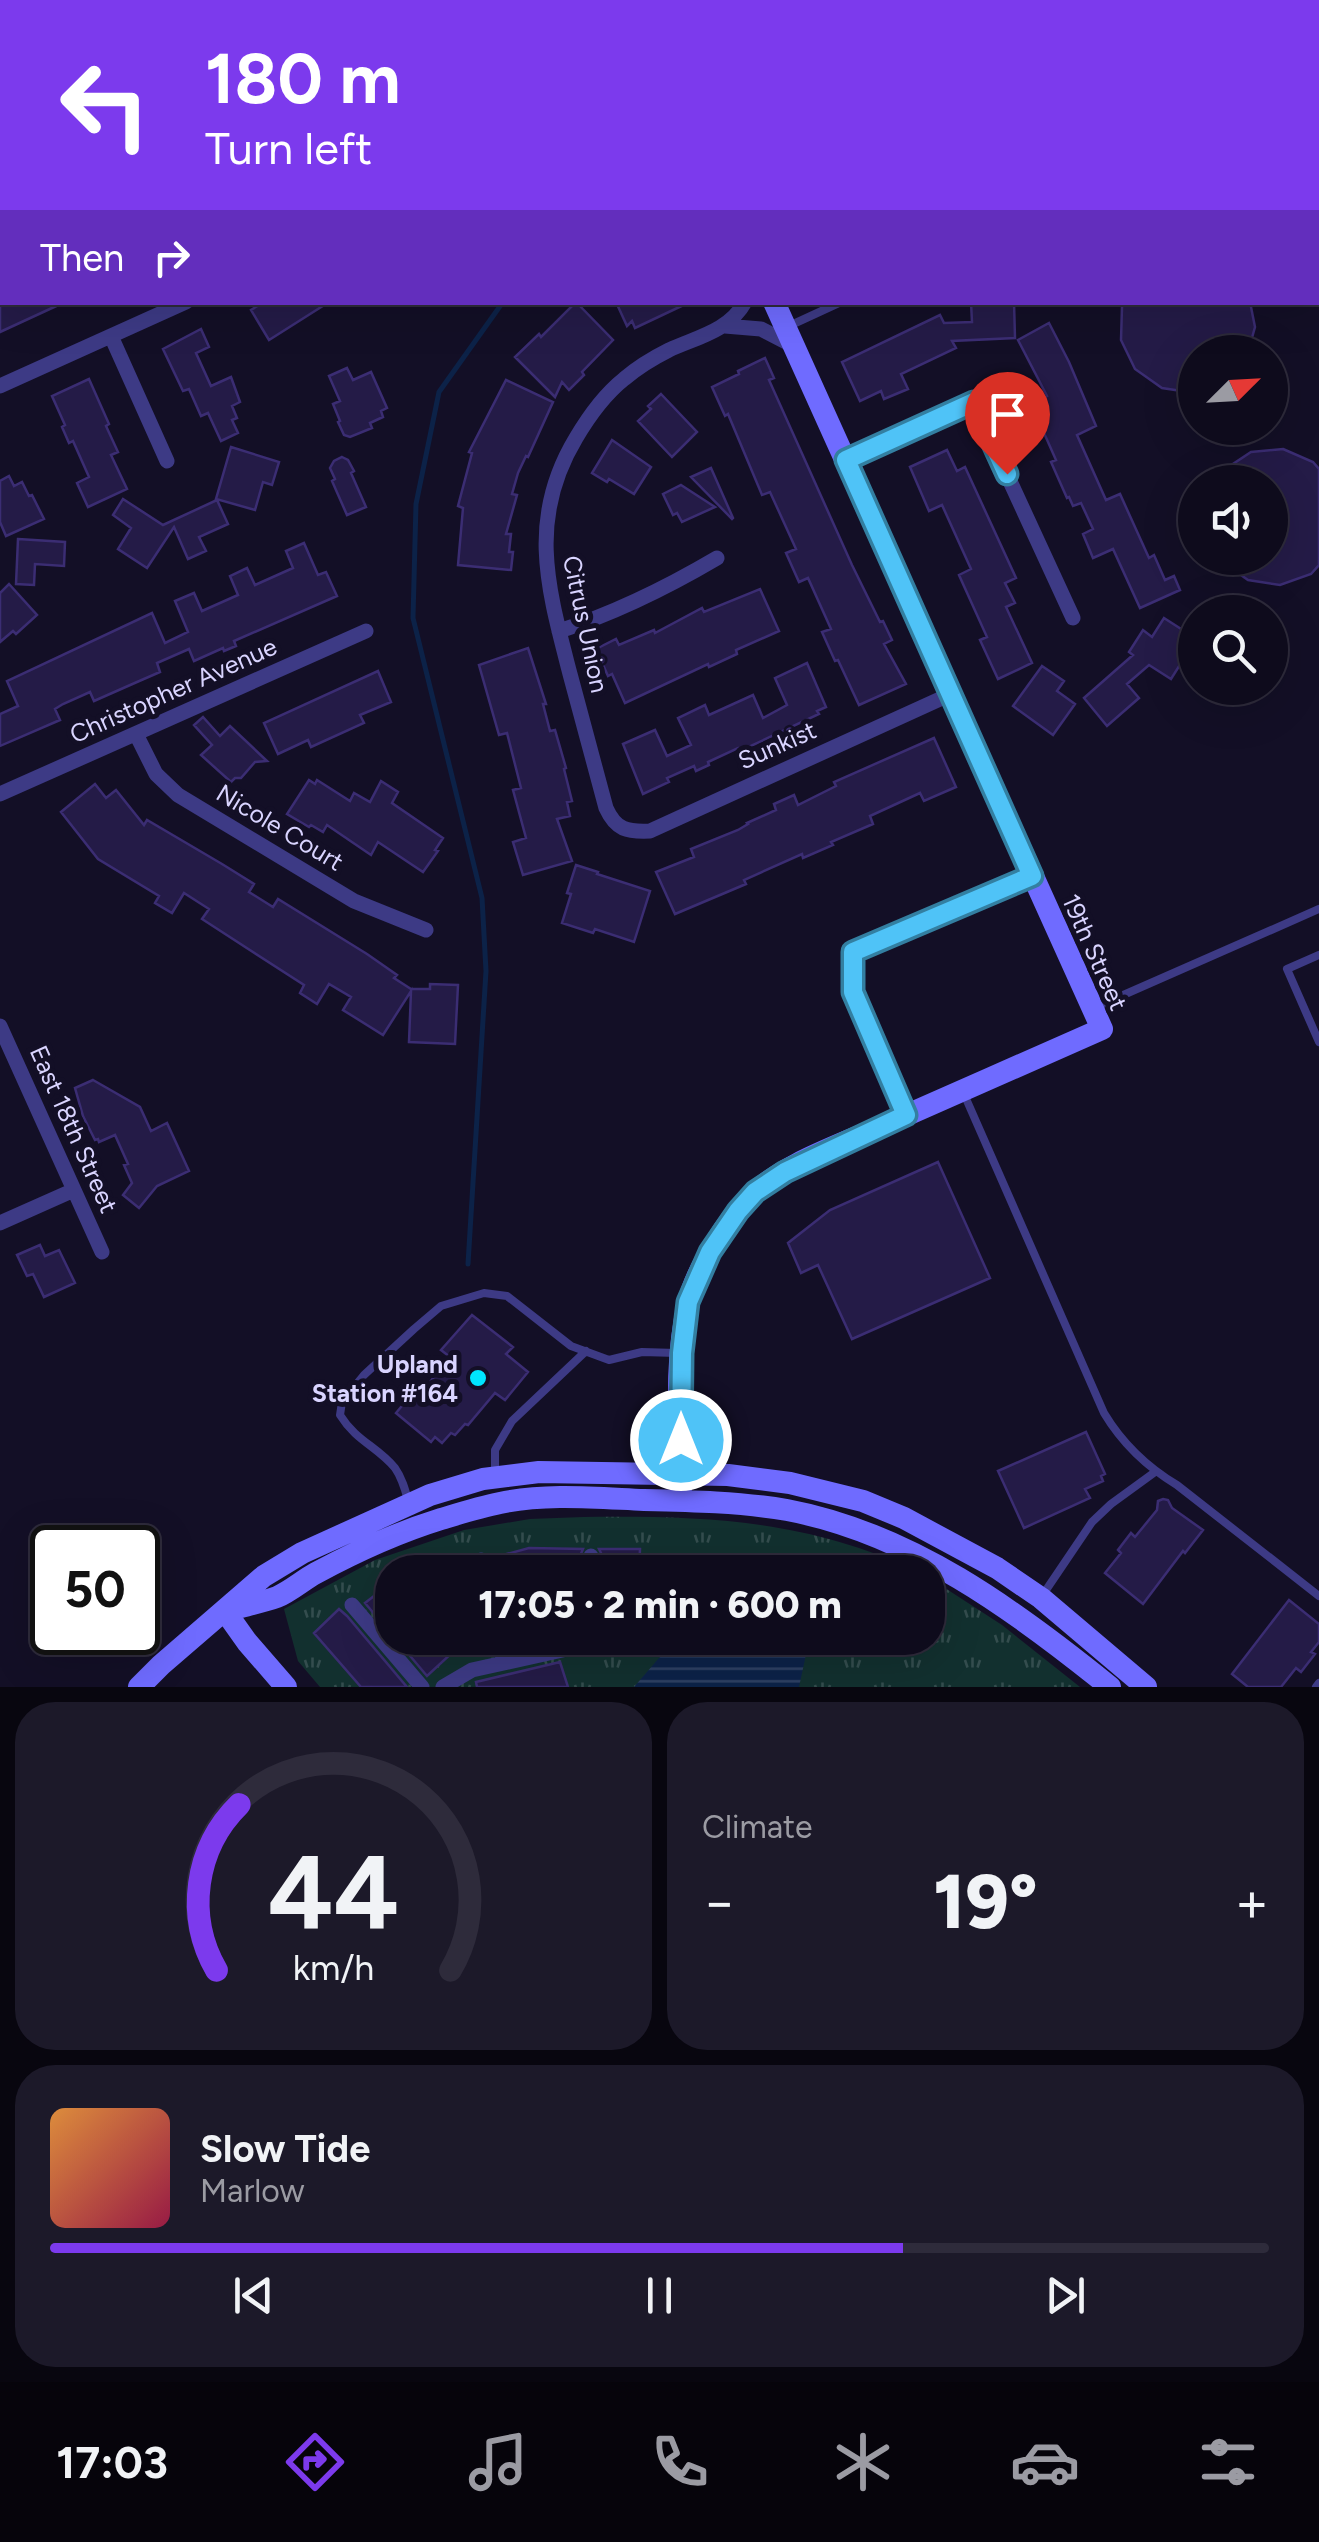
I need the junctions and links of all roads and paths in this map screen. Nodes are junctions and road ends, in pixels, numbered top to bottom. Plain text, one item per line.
1 (179, 305) edge
2 (743, 305) edge
3 (775, 305) edge
4 (837, 305) edge
5 (725, 326) junction
6 (110, 336) junction
7 (790, 337) junction
8 (0, 386) edge
9 (846, 460) junction
10 (167, 461) dead end
11 (717, 558) dead end
12 (1073, 618) dead end
13 (366, 630) dead end
14 (559, 631) junction
15 (951, 694) junction
16 (136, 734) junction
17 (0, 794) edge
18 (622, 828) joint
19 (1032, 876) junction
20 (1319, 910) edge
21 (426, 930) dead end
22 (1319, 954) edge
23 (1092, 1009) junction
24 (0, 1026) edge
25 (1319, 1042) edge
26 (962, 1090) junction
27 (906, 1115) junction
28 (74, 1190) junction
29 (0, 1224) edge
30 (102, 1252) dead end
31 (586, 1351) junction
32 (682, 1353) junction
33 (1156, 1472) junction
34 (681, 1473) junction
35 (494, 1478) junction
36 (681, 1501) junction
37 (409, 1504) junction
38 (1319, 1596) edge
39 (1041, 1598) junction
40 (352, 1605) dead end
41 (225, 1612) junction
42 (502, 1655) edge
43 (536, 1655) edge
44 (504, 1662) junction
45 (139, 1687) edge
46 (286, 1687) edge
47 (422, 1687) edge
48 (443, 1687) edge
49 (1110, 1687) edge
50 (1146, 1687) edge

1 - 6 street
2 - 5 street, Citrus Union
3 - 7 main road, 19th Street
4 - 7 lane
5 - 7 street
5 - 14 street, Citrus Union
6 - 8 street
6 - 10 street
7 - 9 main road, 19th Street
9 - 12 street
9 - 15 main road, 19th Street
11 - 14 street
13 - 16 street, Christopher Avenue
14 - 18 street, Citrus Union
15 - 18 street, Sunkist
15 - 19 main road, 19th Street
16 - 17 street, Christopher Avenue
16 - 21 street, Nicole Court
19 - 23 main road, 19th Street
19 - 27 lane
20 - 23 lane
22 - 25 lane
23 - 26 main road, 19th Street
24 - 28 street, East 18th Street
26 - 27 main road, 19th Street
26 - 33 lane
27 - 32 main road, 19th Street
28 - 29 street
28 - 30 street, East 18th Street
31 - 32 lane
31 - 35 lane
31 - 37 lane
32 - 34 main road, 19th Street
33 - 38 lane
33 - 39 lane
34 - 35 main road
34 - 36 main road, 19th Street
34 - 39 main road
35 - 37 main road
36 - 41 main road
36 - 49 main road
37 - 41 main road
39 - 50 main road
40 - 47 street
41 - 45 main road
41 - 46 main road
42 - 44 street
43 - 44 street
44 - 48 street

